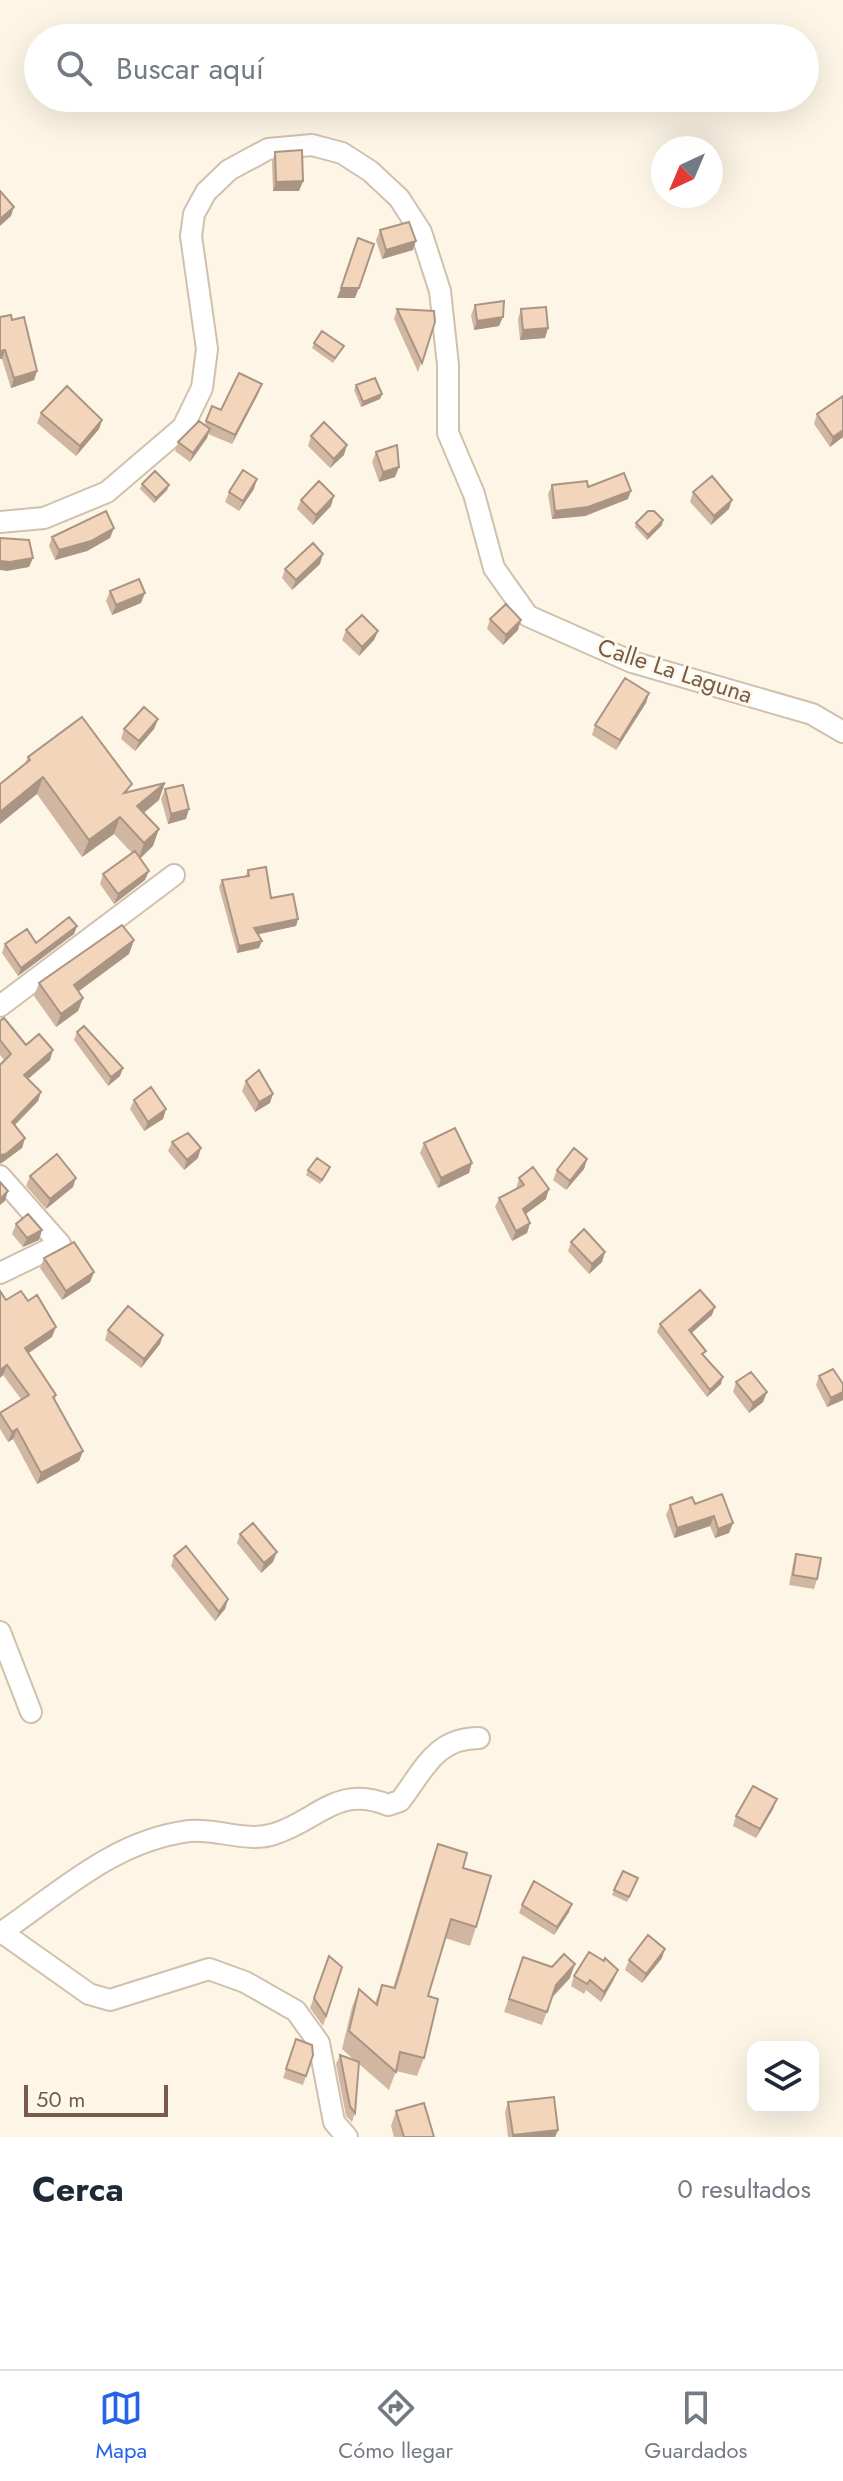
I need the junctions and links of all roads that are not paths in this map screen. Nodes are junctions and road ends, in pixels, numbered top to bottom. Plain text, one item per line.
1 (0, 522) edge
2 (843, 732) edge
3 (174, 875) dead end
4 (0, 1006) edge
5 (0, 1176) edge
6 (0, 1273) edge
7 (0, 1632) edge
8 (31, 1712) dead end
9 (479, 1738) dead end
10 (1, 1932) edge
11 (347, 2137) edge

1 - 2 street, Calle La Laguna
3 - 4 street
5 - 6 street
7 - 8 street
9 - 10 street
10 - 11 street

